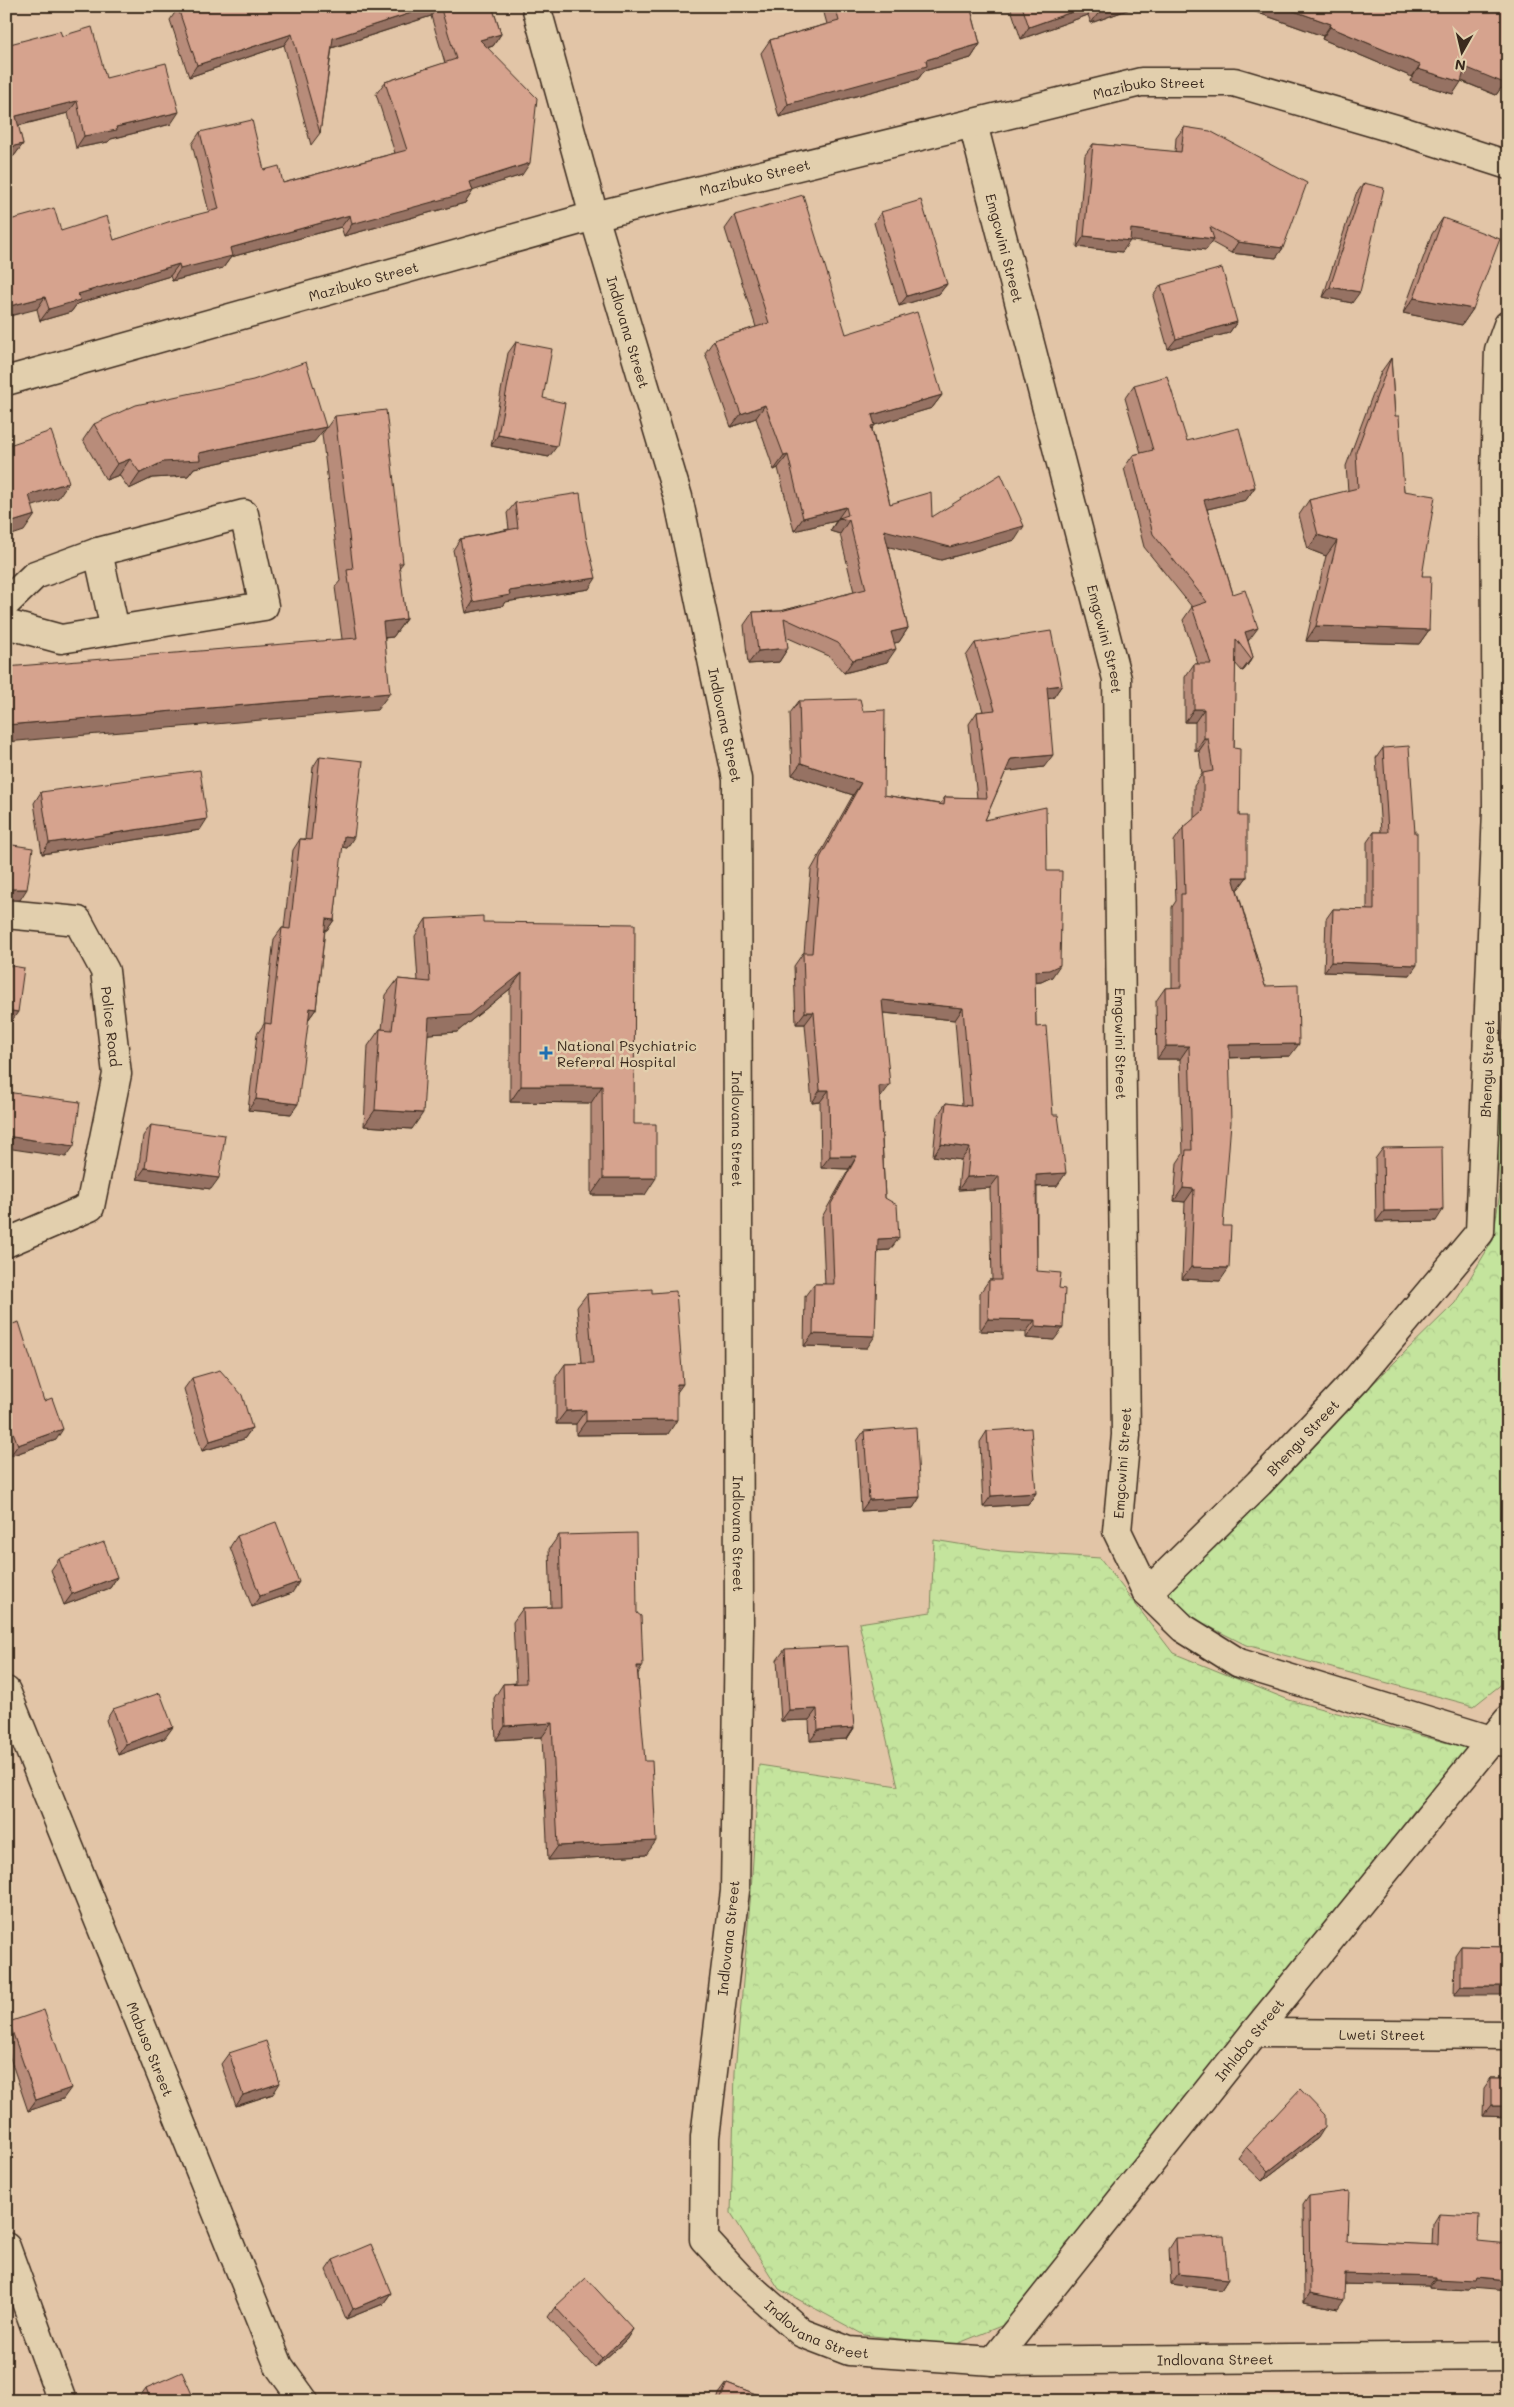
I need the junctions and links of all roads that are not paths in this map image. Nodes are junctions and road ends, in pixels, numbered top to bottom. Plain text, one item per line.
1 (536, 6) edge
2 (973, 124) junction
3 (1508, 165) edge
4 (594, 216) junction
5 (1508, 325) edge
6 (6, 381) edge
7 (98, 552) junction
8 (6, 603) edge
9 (6, 624) edge
10 (115, 630) junction
11 (6, 914) edge
12 (6, 1243) edge
13 (1147, 1593) junction
14 (6, 1691) edge
15 (1502, 1734) edge
16 (1254, 2033) junction
17 (1508, 2035) edge
18 (6, 2247) edge
19 (1508, 2356) edge
20 (993, 2361) junction
21 (62, 2401) edge
22 (304, 2401) edge

1 - 4 street, Indlovana Street
2 - 3 street, Mazibuko Street
2 - 4 street, Mazibuko Street
2 - 13 street, Emgcwini Street
4 - 6 street, Mazibuko Street
4 - 20 street, Indlovana Street
5 - 13 street, Bhengu Street
7 - 8 street
7 - 10 street
7 - 10 street
9 - 10 street
11 - 12 street, Police Road
13 - 15 street, Emgcwini Street
14 - 22 street, Mabuso Street
15 - 16 street, Inhlaba Street
16 - 17 street, Lweti Street
16 - 20 street, Inhlaba Street
18 - 21 street
19 - 20 street, Indlovana Street

